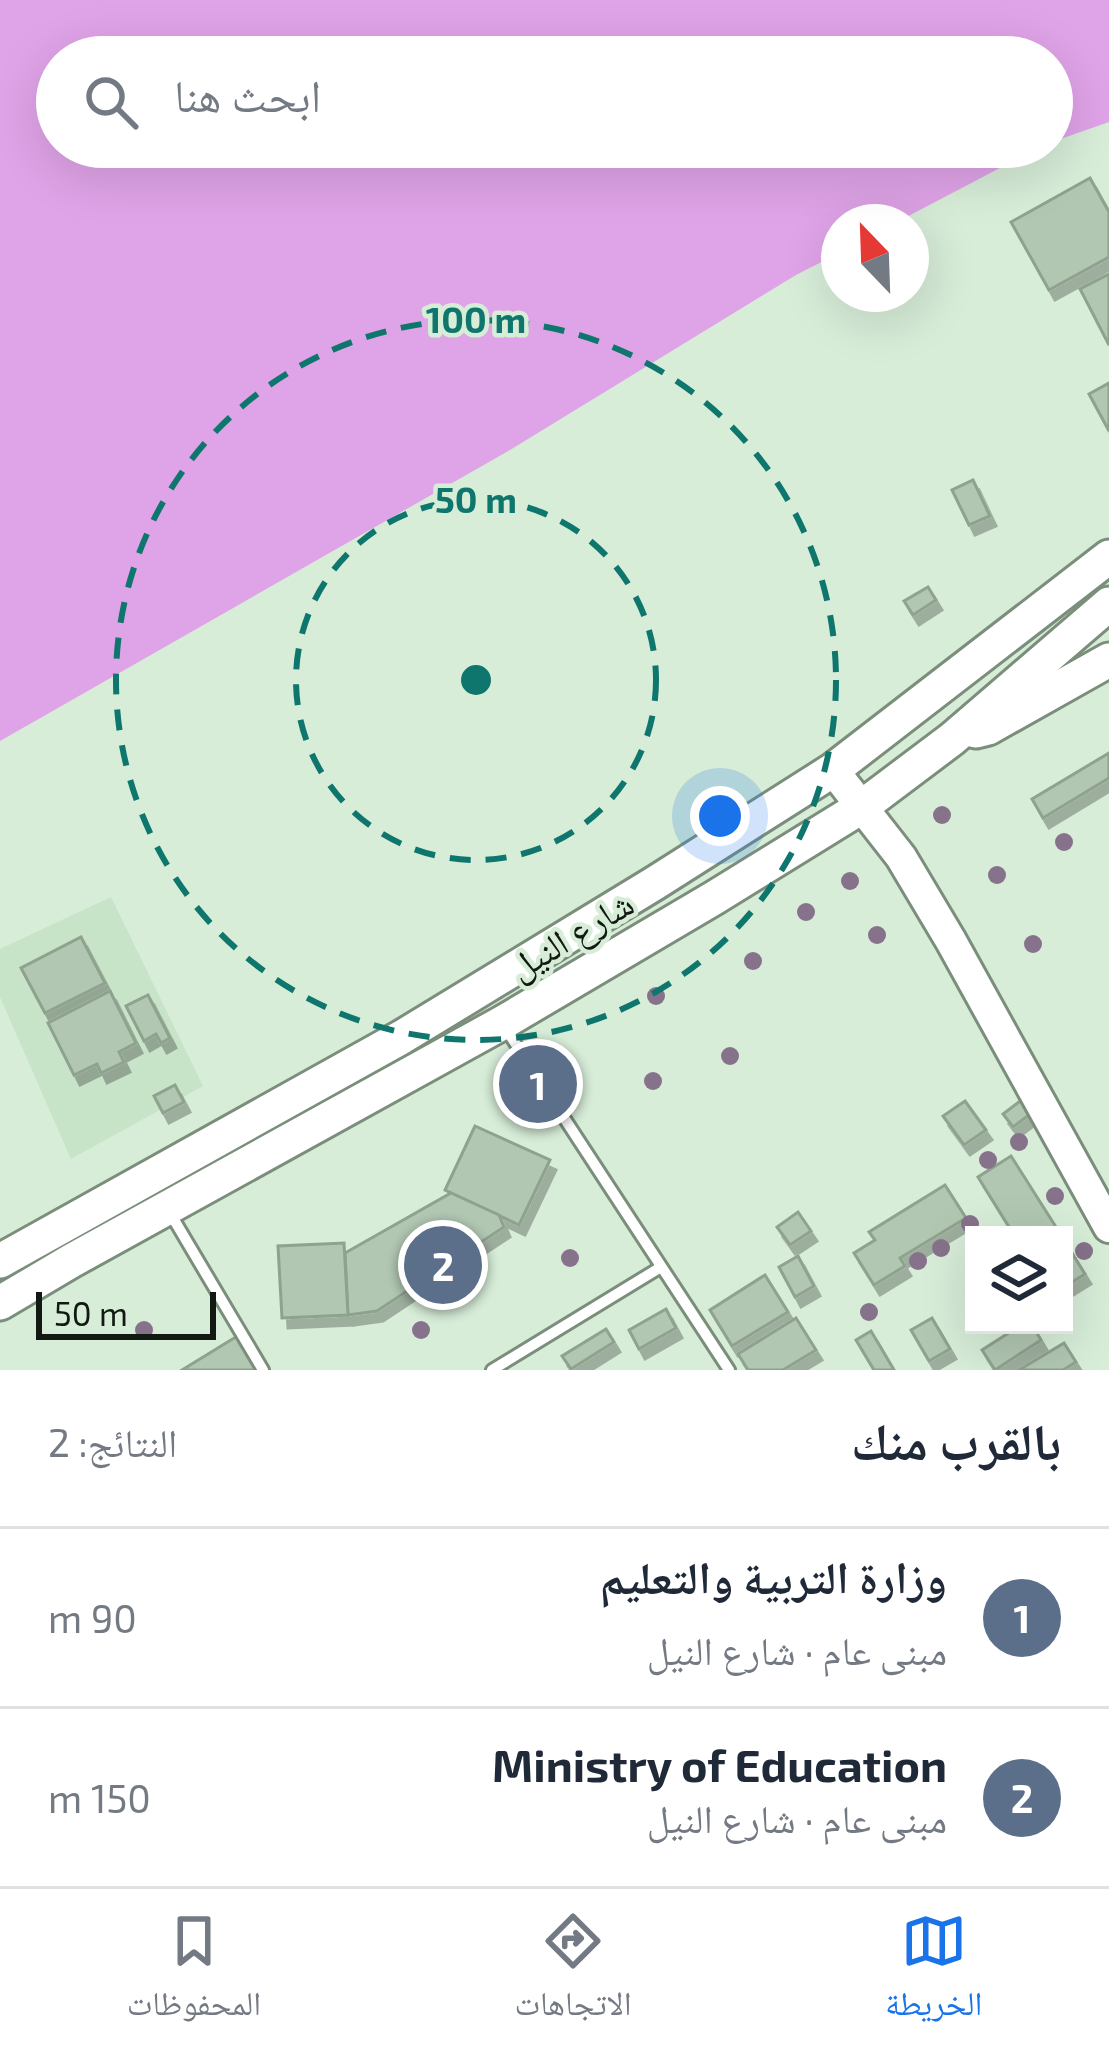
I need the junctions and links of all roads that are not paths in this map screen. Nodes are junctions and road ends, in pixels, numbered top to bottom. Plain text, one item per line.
1 (1109, 557) edge
2 (1109, 604) edge
3 (1109, 660) edge
4 (952, 739) junction
5 (833, 770) junction
6 (862, 806) junction
7 (502, 1023) junction
8 (167, 1208) junction
9 (1109, 1227) edge
10 (0, 1261) edge
11 (661, 1267) junction
12 (0, 1303) edge
13 (263, 1370) edge
14 (491, 1370) edge
15 (728, 1370) edge

1 - 5 main road, شارع النيل
2 - 4 main road, شارع النيل
3 - 4 main road
4 - 6 main road, شارع النيل
5 - 6 main road
5 - 10 main road, شارع النيل
6 - 7 main road, شارع النيل
6 - 9 main road
7 - 8 main road, شارع النيل
7 - 11 lane
8 - 12 main road, شارع النيل
8 - 13 lane
11 - 14 lane
11 - 15 lane

